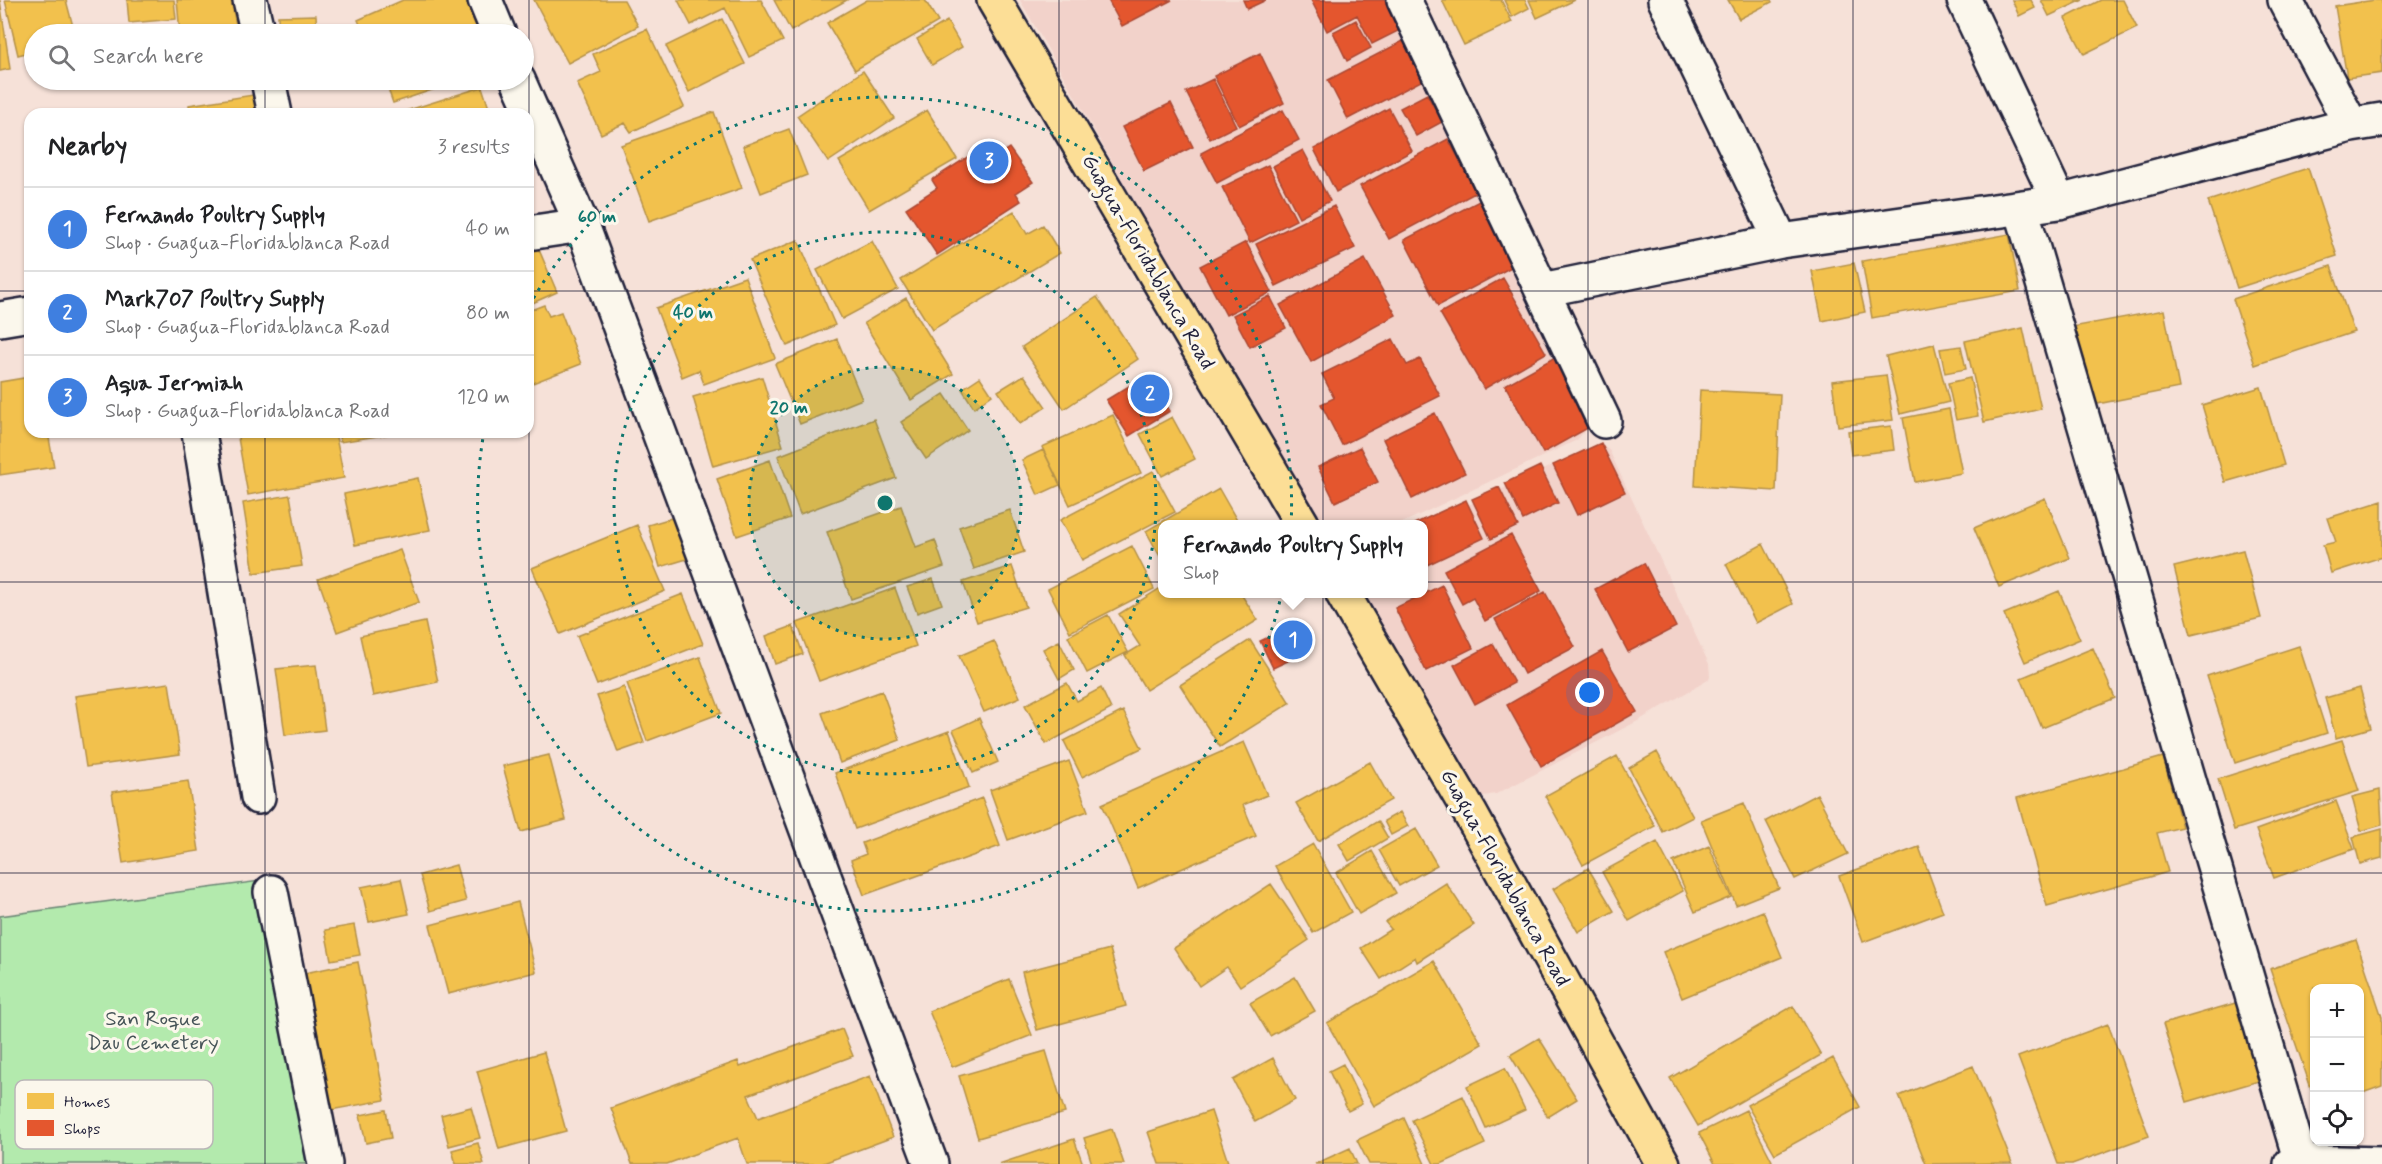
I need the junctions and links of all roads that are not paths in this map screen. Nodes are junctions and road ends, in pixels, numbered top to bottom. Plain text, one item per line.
1 (250, 0) edge
2 (485, 0) edge
3 (994, 0) edge
4 (1404, 0) edge
5 (1665, 0) edge
6 (1964, 0) edge
7 (2285, 0) edge
8 (256, 24) edge
9 (495, 24) edge
10 (270, 90) edge
11 (522, 90) edge
12 (274, 108) edge
13 (530, 108) edge
14 (534, 116) edge
15 (2367, 122) edge
16 (2059, 202) junction
17 (2021, 208) junction
18 (582, 225) junction
19 (534, 232) edge
20 (1781, 241) junction
21 (1542, 290) junction
22 (24, 315) edge
23 (0, 319) edge
24 (1604, 421) dead end
25 (200, 438) edge
26 (1299, 520) edge
27 (1345, 598) edge
28 (258, 797) dead end
29 (271, 892) dead end
30 (2296, 1163) edge
31 (325, 1164) edge
32 (931, 1164) edge
33 (1663, 1164) edge
34 (2382, 1164) edge

1 - 8 street
2 - 9 street
3 - 26 main road, Guagua-Floridablanca Road
4 - 21 street
5 - 20 street
6 - 16 street
7 - 15 street
10 - 12 street
11 - 13 street
14 - 18 street
15 - 16 street
16 - 17 street
17 - 20 street
17 - 30 street
18 - 19 street
18 - 32 street
20 - 21 street
21 - 24 street
22 - 23 street
25 - 28 street
27 - 33 main road, Guagua-Floridablanca Road
29 - 31 street
30 - 34 street

